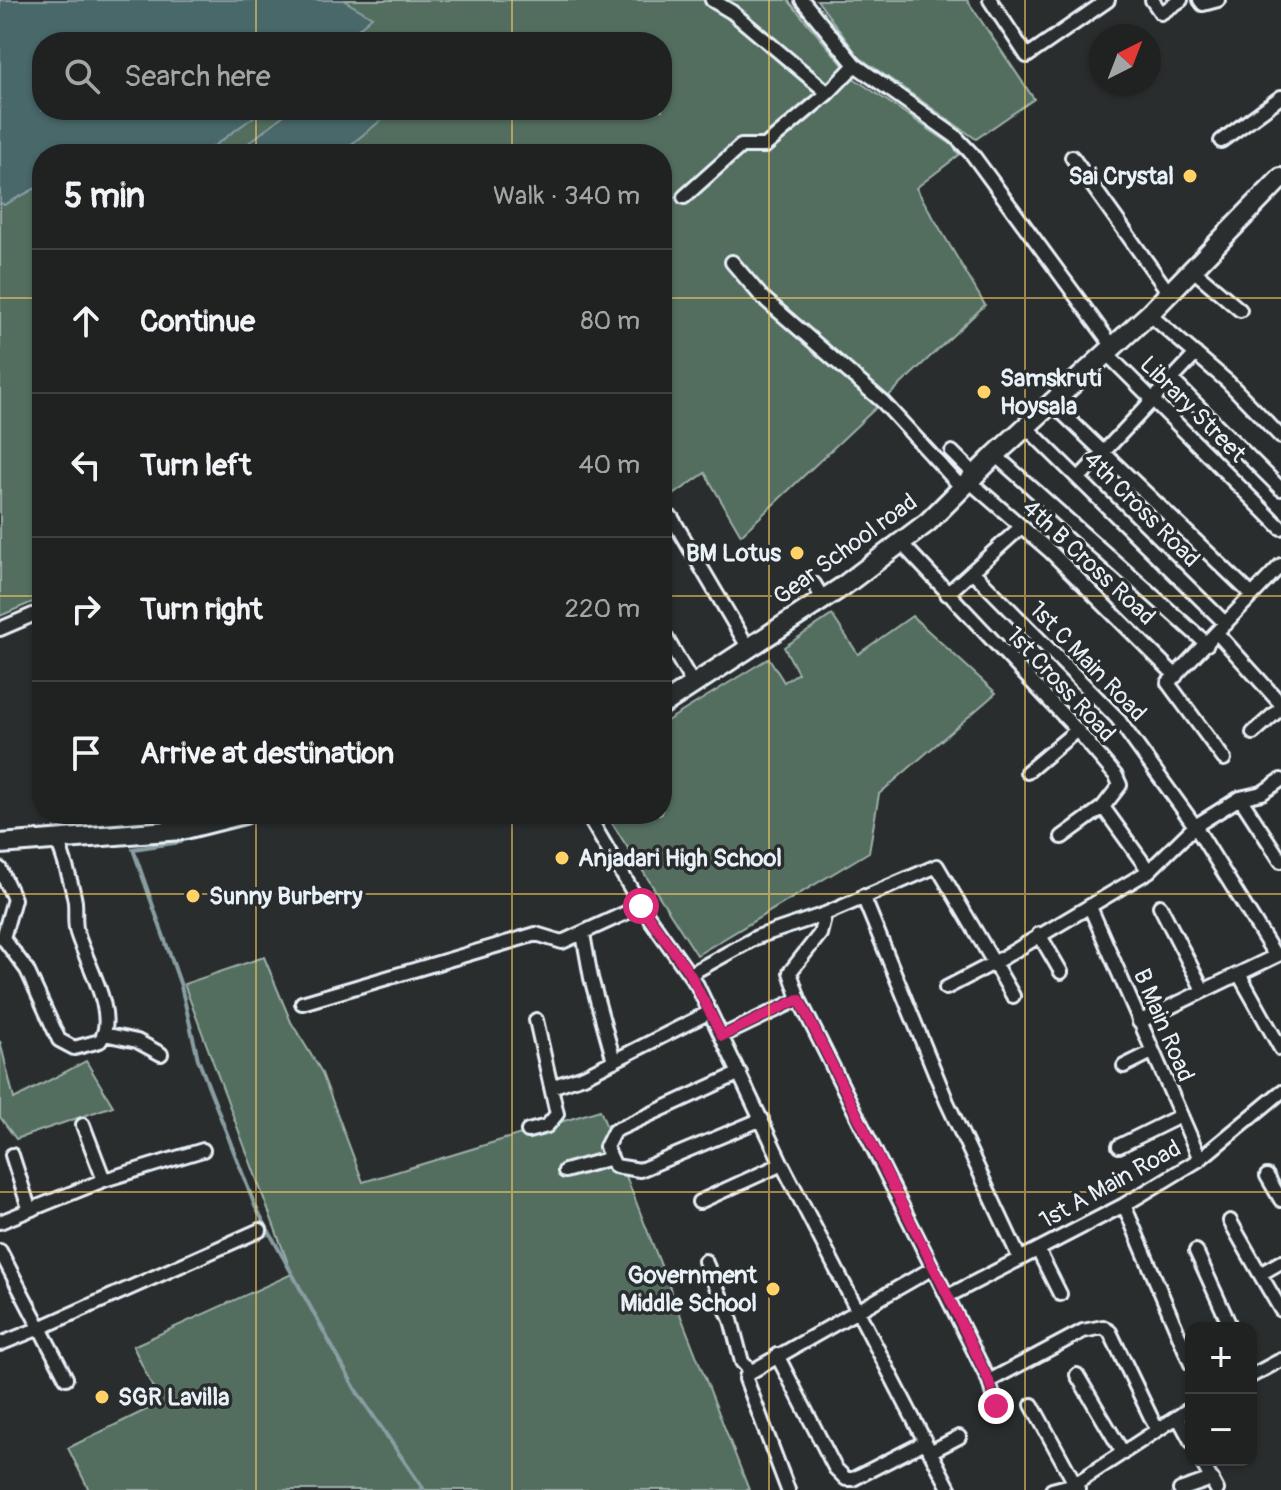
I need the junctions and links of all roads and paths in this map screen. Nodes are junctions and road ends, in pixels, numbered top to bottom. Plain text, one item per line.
1 (712, 0) edge
2 (802, 0) edge
3 (990, 0) edge
4 (1108, 0) edge
5 (1152, 0) edge
6 (1181, 0) edge
7 (1200, 0) edge
8 (1218, 0) edge
9 (855, 65) junction
10 (828, 93) junction
11 (1281, 97) edge
12 (1221, 141) dead end
13 (1072, 157) dead end
14 (1281, 178) edge
15 (684, 197) dead end
16 (732, 262) dead end
17 (1192, 269) junction
18 (1169, 293) junction
19 (1240, 310) dead end
20 (1149, 314) junction
21 (1110, 351) junction
22 (1196, 354) junction
23 (1171, 379) junction
24 (1153, 399) junction
25 (1053, 404) junction
26 (1026, 427) junction
27 (1281, 437) edge
28 (952, 452) dead end
29 (1101, 453) junction
30 (995, 455) junction
31 (1080, 477) junction
32 (968, 481) junction
33 (1281, 489) edge
34 (672, 518) dead end
35 (1020, 528) junction
36 (1281, 528) edge
37 (902, 544) junction
38 (1281, 565) edge
39 (972, 571) junction
40 (947, 594) junction
41 (1252, 595) junction
42 (32, 615) edge
43 (1222, 628) junction
44 (0, 629) edge
45 (1207, 644) junction
46 (748, 647) junction
47 (672, 648) edge
48 (1176, 676) junction
49 (693, 684) junction
50 (672, 698) edge
51 (1281, 706) edge
52 (1077, 730) junction
53 (1253, 733) dead end
54 (1224, 759) dead end
55 (1027, 772) dead end
56 (1281, 780) edge
57 (1240, 798) junction
58 (1103, 807) junction
59 (204, 824) edge
60 (593, 824) edge
61 (1195, 826) junction
62 (1062, 837) dead end
63 (58, 841) junction
64 (0, 844) edge
65 (1281, 861) edge
66 (0, 869) edge
67 (1149, 871) junction
68 (863, 896) junction
69 (641, 906) junction
70 (1160, 906) dead end
71 (1090, 907) junction
72 (825, 914) junction
73 (583, 934) junction
74 (1039, 934) junction
75 (1278, 954) edge
76 (994, 963) junction
77 (1061, 972) dead end
78 (690, 974) junction
79 (1239, 974) junction
80 (946, 988) dead end
81 (1203, 990) junction
82 (1013, 996) dead end
83 (799, 999) junction
84 (302, 1003) dead end
85 (710, 1012) junction
86 (536, 1020) dead end
87 (1139, 1022) junction
88 (104, 1034) junction
89 (722, 1036) junction
90 (1281, 1049) edge
91 (1150, 1053) junction
92 (161, 1054) dead end
93 (614, 1061) junction
94 (1124, 1066) dead end
95 (740, 1073) junction
96 (551, 1087) junction
97 (1281, 1092) edge
98 (1178, 1117) junction
99 (762, 1119) junction
100 (83, 1125) dead end
101 (528, 1131) dead end
102 (1119, 1146) dead end
103 (203, 1150) dead end
104 (12, 1155) dead end
105 (611, 1158) junction
106 (1200, 1159) junction
107 (782, 1164) junction
108 (565, 1171) dead end
109 (1267, 1176) dead end
110 (104, 1180) junction
111 (1281, 1200) edge
112 (699, 1202) dead end
113 (1124, 1205) junction
114 (29, 1208) junction
115 (1230, 1221) dead end
116 (0, 1222) edge
117 (260, 1230) dead end
118 (1038, 1250) junction
119 (0, 1251) edge
120 (1196, 1251) dead end
121 (1020, 1259) junction
122 (705, 1261) dead end
123 (1281, 1262) edge
124 (933, 1268) junction
125 (1260, 1274) junction
126 (1060, 1294) dead end
127 (948, 1296) junction
128 (1281, 1310) edge
129 (857, 1311) junction
130 (1228, 1322) edge
131 (40, 1328) junction
132 (0, 1344) edge
133 (1185, 1350) edge
134 (777, 1355) junction
135 (1281, 1360) edge
136 (750, 1370) junction
137 (1257, 1372) edge
138 (1077, 1375) dead end
139 (66, 1378) dead end
140 (989, 1381) junction
141 (1032, 1405) dead end
142 (996, 1406) dead end
143 (1185, 1412) edge
144 (1178, 1417) junction
145 (1157, 1430) junction
146 (1185, 1430) edge
147 (959, 1437) dead end
148 (928, 1447) junction
149 (1123, 1453) junction
150 (1204, 1466) edge
151 (1214, 1485) edge
152 (1077, 1487) edge
153 (788, 1490) edge
154 (950, 1490) edge
155 (1052, 1490) edge
156 (1180, 1490) edge

1 - 10 street
2 - 9 street, Library Street
3 - 4 street
5 - 6 street
7 - 8 street
9 - 10 street
9 - 21 street, Library Street
10 - 15 street
11 - 12 street
13 - 18 street
14 - 17 main road, Gear School road
16 - 32 street
17 - 18 main road, Gear School road
17 - 19 street
18 - 20 main road, Gear School road
20 - 21 main road, Gear School road
20 - 22 street
21 - 24 street, Library Street
21 - 25 main road, Gear School road
22 - 23 street
22 - 27 street
23 - 24 street
23 - 33 street
24 - 29 street
24 - 36 street, Library Street
25 - 26 main road, Gear School road
25 - 29 street
26 - 30 main road, Gear School road
26 - 31 street, 4th Cross Road
28 - 32 street
29 - 31 street
29 - 41 street
30 - 32 main road, Gear School road
30 - 45 street
31 - 43 street, 4th Cross Road
32 - 35 street, 4th B Cross Road
32 - 37 main road, Gear School road
34 - 46 street
35 - 39 street
35 - 48 street, 4th B Cross Road
37 - 40 street, 1st Cross Road
37 - 46 main road, Gear School road
38 - 41 street
39 - 40 street
39 - 61 street, 1st C Main Road
40 - 52 street, 1st Cross Road
41 - 43 street
42 - 44 street
43 - 45 street
43 - 51 street, 4th Cross Road
45 - 48 street
46 - 49 main road, Gear School road
47 - 49 street
48 - 54 street, 4th B Cross Road
49 - 50 main road, Gear School road
51 - 53 street
52 - 55 street
52 - 58 street, 1st Cross Road
56 - 57 street
57 - 61 street
57 - 65 street
58 - 62 street
58 - 67 street
59 - 63 main road
60 - 69 street
61 - 67 street
61 - 75 street, 1st C Main Road
63 - 64 main road
63 - 88 street
66 - 88 street
67 - 71 street
68 - 72 street
68 - 76 street
68 - 121 street
69 - 73 street
69 - 78 street
70 - 81 street
71 - 74 street
71 - 87 street, B Main Road
72 - 78 street
72 - 83 street
73 - 84 street
73 - 93 street
74 - 76 street
74 - 77 street
75 - 79 street
76 - 80 street
76 - 82 street
78 - 85 street
79 - 81 street
79 - 90 street
81 - 87 street
83 - 89 street
83 - 124 street
85 - 89 street
85 - 93 street
86 - 96 street
87 - 91 street, B Main Road
88 - 92 street
89 - 95 street
91 - 94 street
91 - 98 street, B Main Road
93 - 96 street
95 - 99 street
95 - 105 street
96 - 101 street
97 - 106 street, 1st A Main Road
98 - 102 street
98 - 106 street, B Main Road
99 - 105 street
99 - 107 street
100 - 110 street
103 - 110 street
104 - 114 street
105 - 108 street
106 - 113 street, 1st A Main Road
107 - 112 street
107 - 129 street
109 - 111 street
110 - 114 street
113 - 118 street, 1st A Main Road
113 - 133 street
114 - 116 street
115 - 125 street
117 - 131 street
118 - 121 street, 1st A Main Road
118 - 126 street
119 - 131 street
120 - 130 street
121 - 127 street, 1st A Main Road
122 - 136 street
123 - 125 street
124 - 127 street
124 - 129 street
125 - 128 street
127 - 140 street
129 - 134 street
129 - 148 street
131 - 132 street
131 - 139 street
134 - 136 street
134 - 148 street
135 - 137 street
136 - 153 street
138 - 149 street
140 - 142 street
140 - 145 street
141 - 152 street
143 - 144 street
144 - 145 street
144 - 146 street
145 - 149 street
147 - 148 street
148 - 154 street
149 - 152 street
150 - 151 street
151 - 156 street
152 - 155 street

